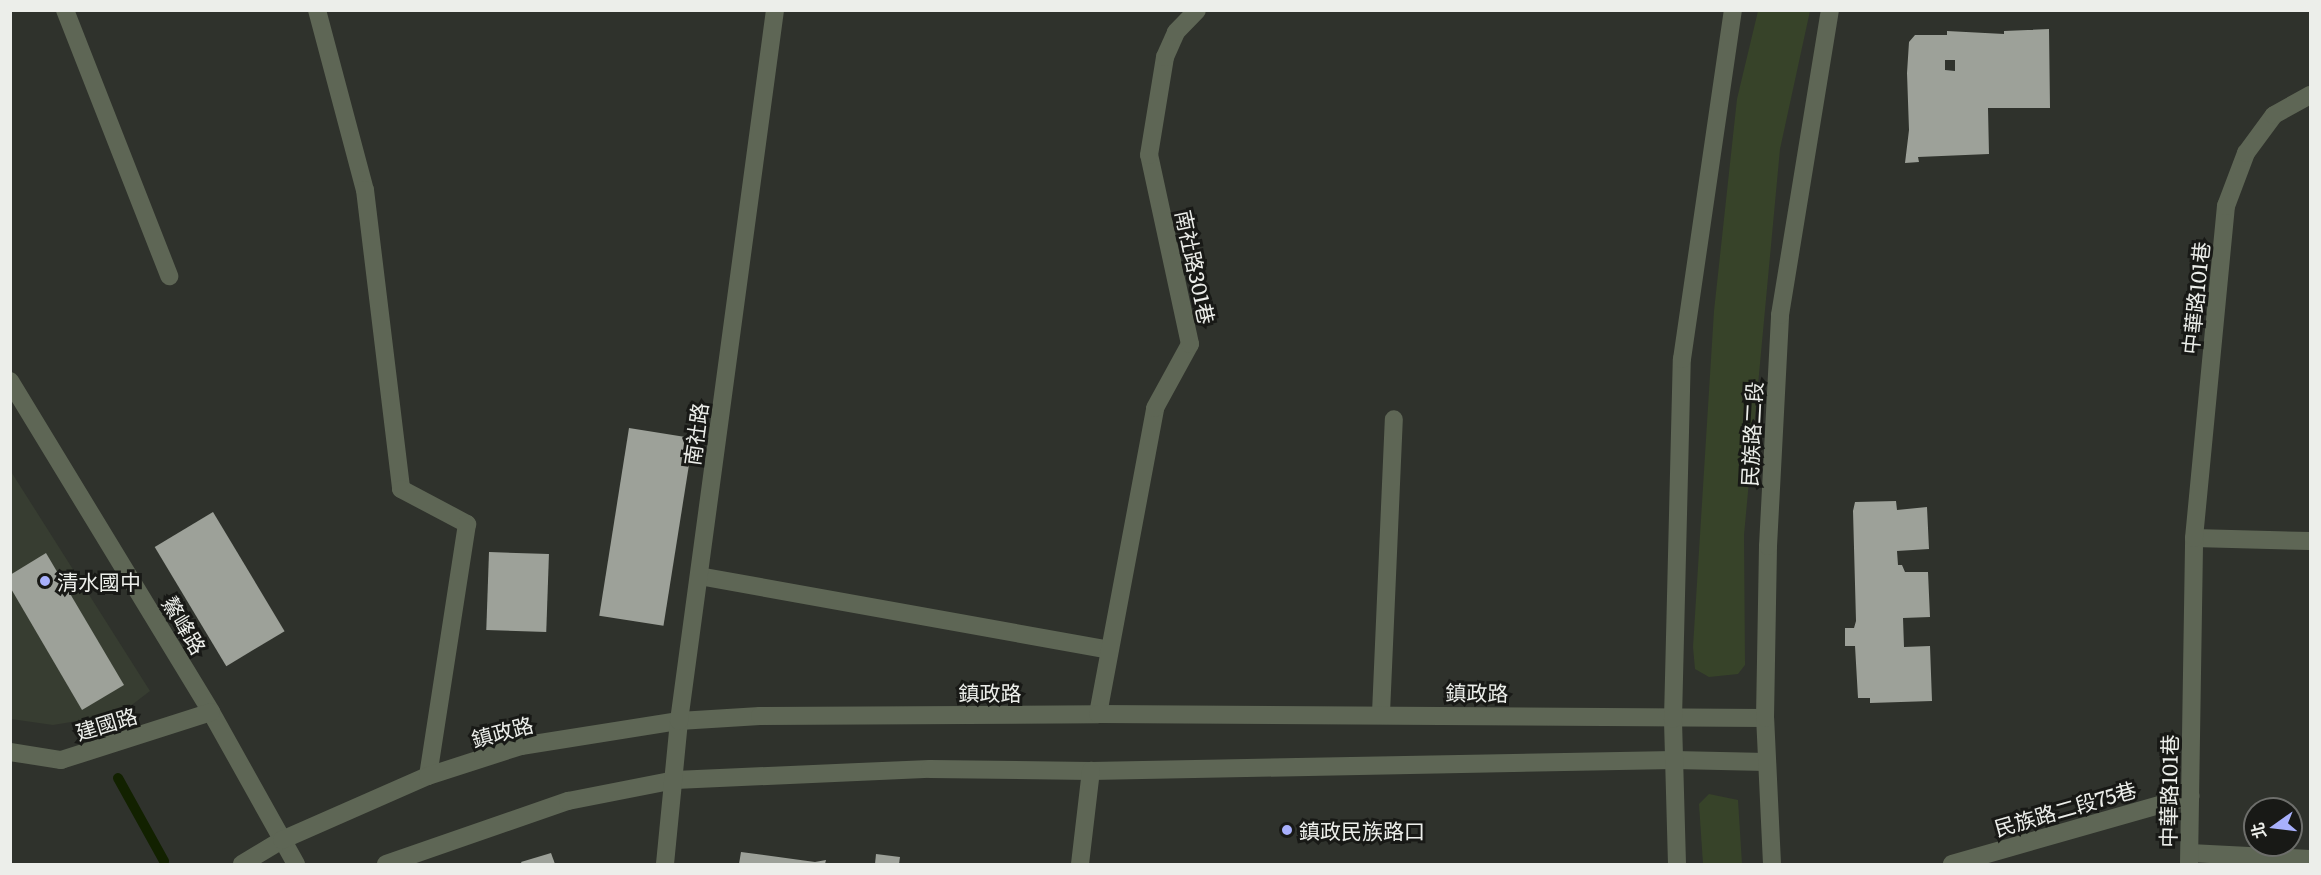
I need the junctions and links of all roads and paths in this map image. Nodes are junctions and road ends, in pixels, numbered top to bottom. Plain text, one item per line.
1 (64, 10) edge
2 (317, 10) edge
3 (775, 10) edge
4 (1197, 10) edge
5 (1733, 10) edge
6 (1830, 10) edge
7 (2310, 95) edge
8 (169, 276) dead end
9 (10, 381) edge
10 (1394, 419) dead end
11 (2194, 538) junction
12 (2310, 541) edge
13 (699, 576) junction
14 (1109, 650) junction
15 (211, 712) junction
16 (1382, 713) junction
17 (1098, 714) junction
18 (1765, 718) junction
19 (1673, 719) junction
20 (679, 722) junction
21 (10, 752) edge
22 (1674, 760) junction
23 (1767, 762) junction
24 (1091, 771) junction
25 (428, 776) junction
26 (675, 780) junction
27 (2190, 796) junction
28 (282, 840) junction
29 (2190, 859) edge
30 (2310, 859) edge
31 (242, 864) edge
32 (296, 864) edge
33 (386, 864) edge
34 (665, 864) edge
35 (1080, 864) edge
36 (1677, 864) edge
37 (1772, 864) edge
38 (1953, 864) edge

1 - 8 street
2 - 25 street
3 - 13 street, 南社路
4 - 14 street, 南社路301巷
5 - 19 street
6 - 18 street, 民族路二段
7 - 11 street, 中華路101巷
9 - 15 street, 鰲峰路
10 - 16 street
11 - 12 street
11 - 27 street, 中華路101巷
13 - 14 street
13 - 20 street, 南社路
14 - 17 street, 南社路301巷
15 - 21 street, 建國路
15 - 28 street, 鰲峰路
16 - 17 street, 鎮政路
16 - 19 street, 鎮政路
17 - 20 street, 鎮政路
18 - 19 street, 鎮政路
18 - 23 street, 民族路二段
19 - 22 street
20 - 25 street, 鎮政路
20 - 26 street, 南社路
22 - 23 street
22 - 24 street
22 - 36 street
23 - 37 street, 民族路二段
24 - 26 street
24 - 35 street
25 - 28 street, 鎮政路
26 - 33 street
26 - 34 street, 南社路
27 - 29 street, 中華路101巷
27 - 38 street, 民族路二段75巷
28 - 31 street, 鎮政路
28 - 32 street, 鰲峰路
29 - 30 street

